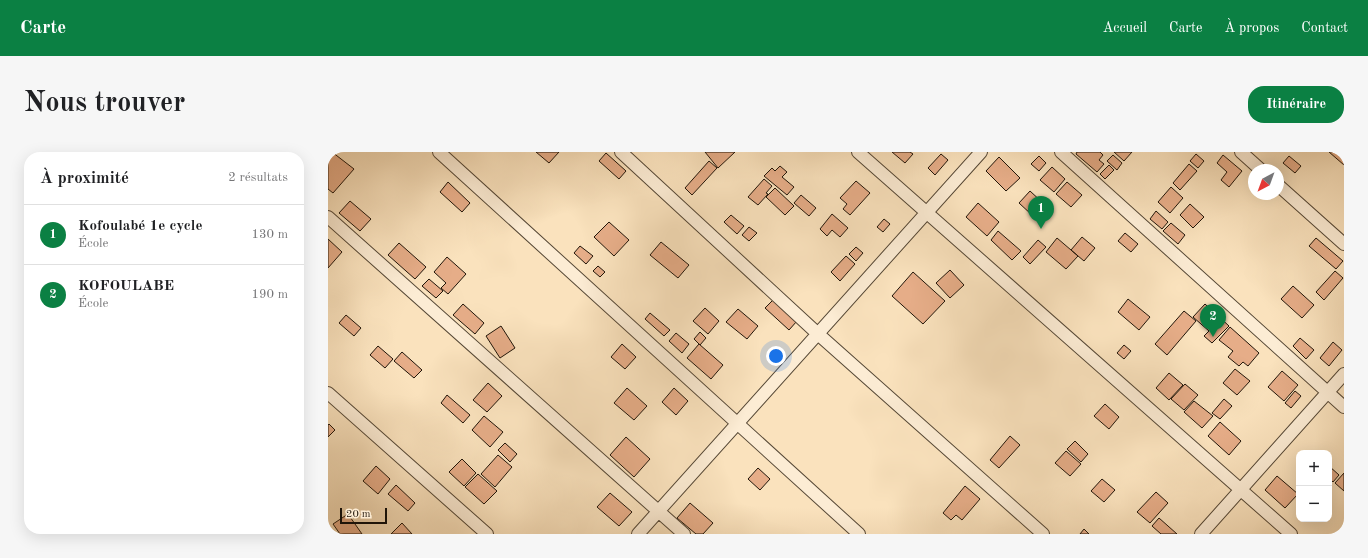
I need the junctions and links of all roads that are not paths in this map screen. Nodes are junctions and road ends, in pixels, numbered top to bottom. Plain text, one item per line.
1 (439, 152) edge
2 (622, 152) edge
3 (858, 152) edge
4 (981, 152) edge
5 (1061, 152) edge
6 (1241, 152) edge
7 (1254, 164) edge
8 (1284, 190) edge
9 (926, 213) junction
10 (328, 217) edge
11 (1344, 244) edge
12 (818, 334) junction
13 (1344, 374) edge
14 (1328, 392) junction
15 (328, 393) edge
16 (1344, 407) edge
17 (737, 424) junction
18 (1240, 490) junction
19 (658, 511) junction
20 (487, 534) edge
21 (638, 534) edge
22 (684, 534) edge
23 (859, 534) edge
24 (1043, 534) edge
25 (1201, 534) edge
26 (1290, 534) edge

1 - 17 street
2 - 12 street
3 - 9 street
4 - 9 street
5 - 14 street
6 - 7 street
8 - 11 street
9 - 12 street
9 - 18 street
10 - 19 street
12 - 17 street
12 - 24 street
13 - 14 street
14 - 16 street
14 - 18 street
15 - 20 street
17 - 19 street
17 - 23 street
18 - 25 street
18 - 26 street
19 - 21 street
19 - 22 street

